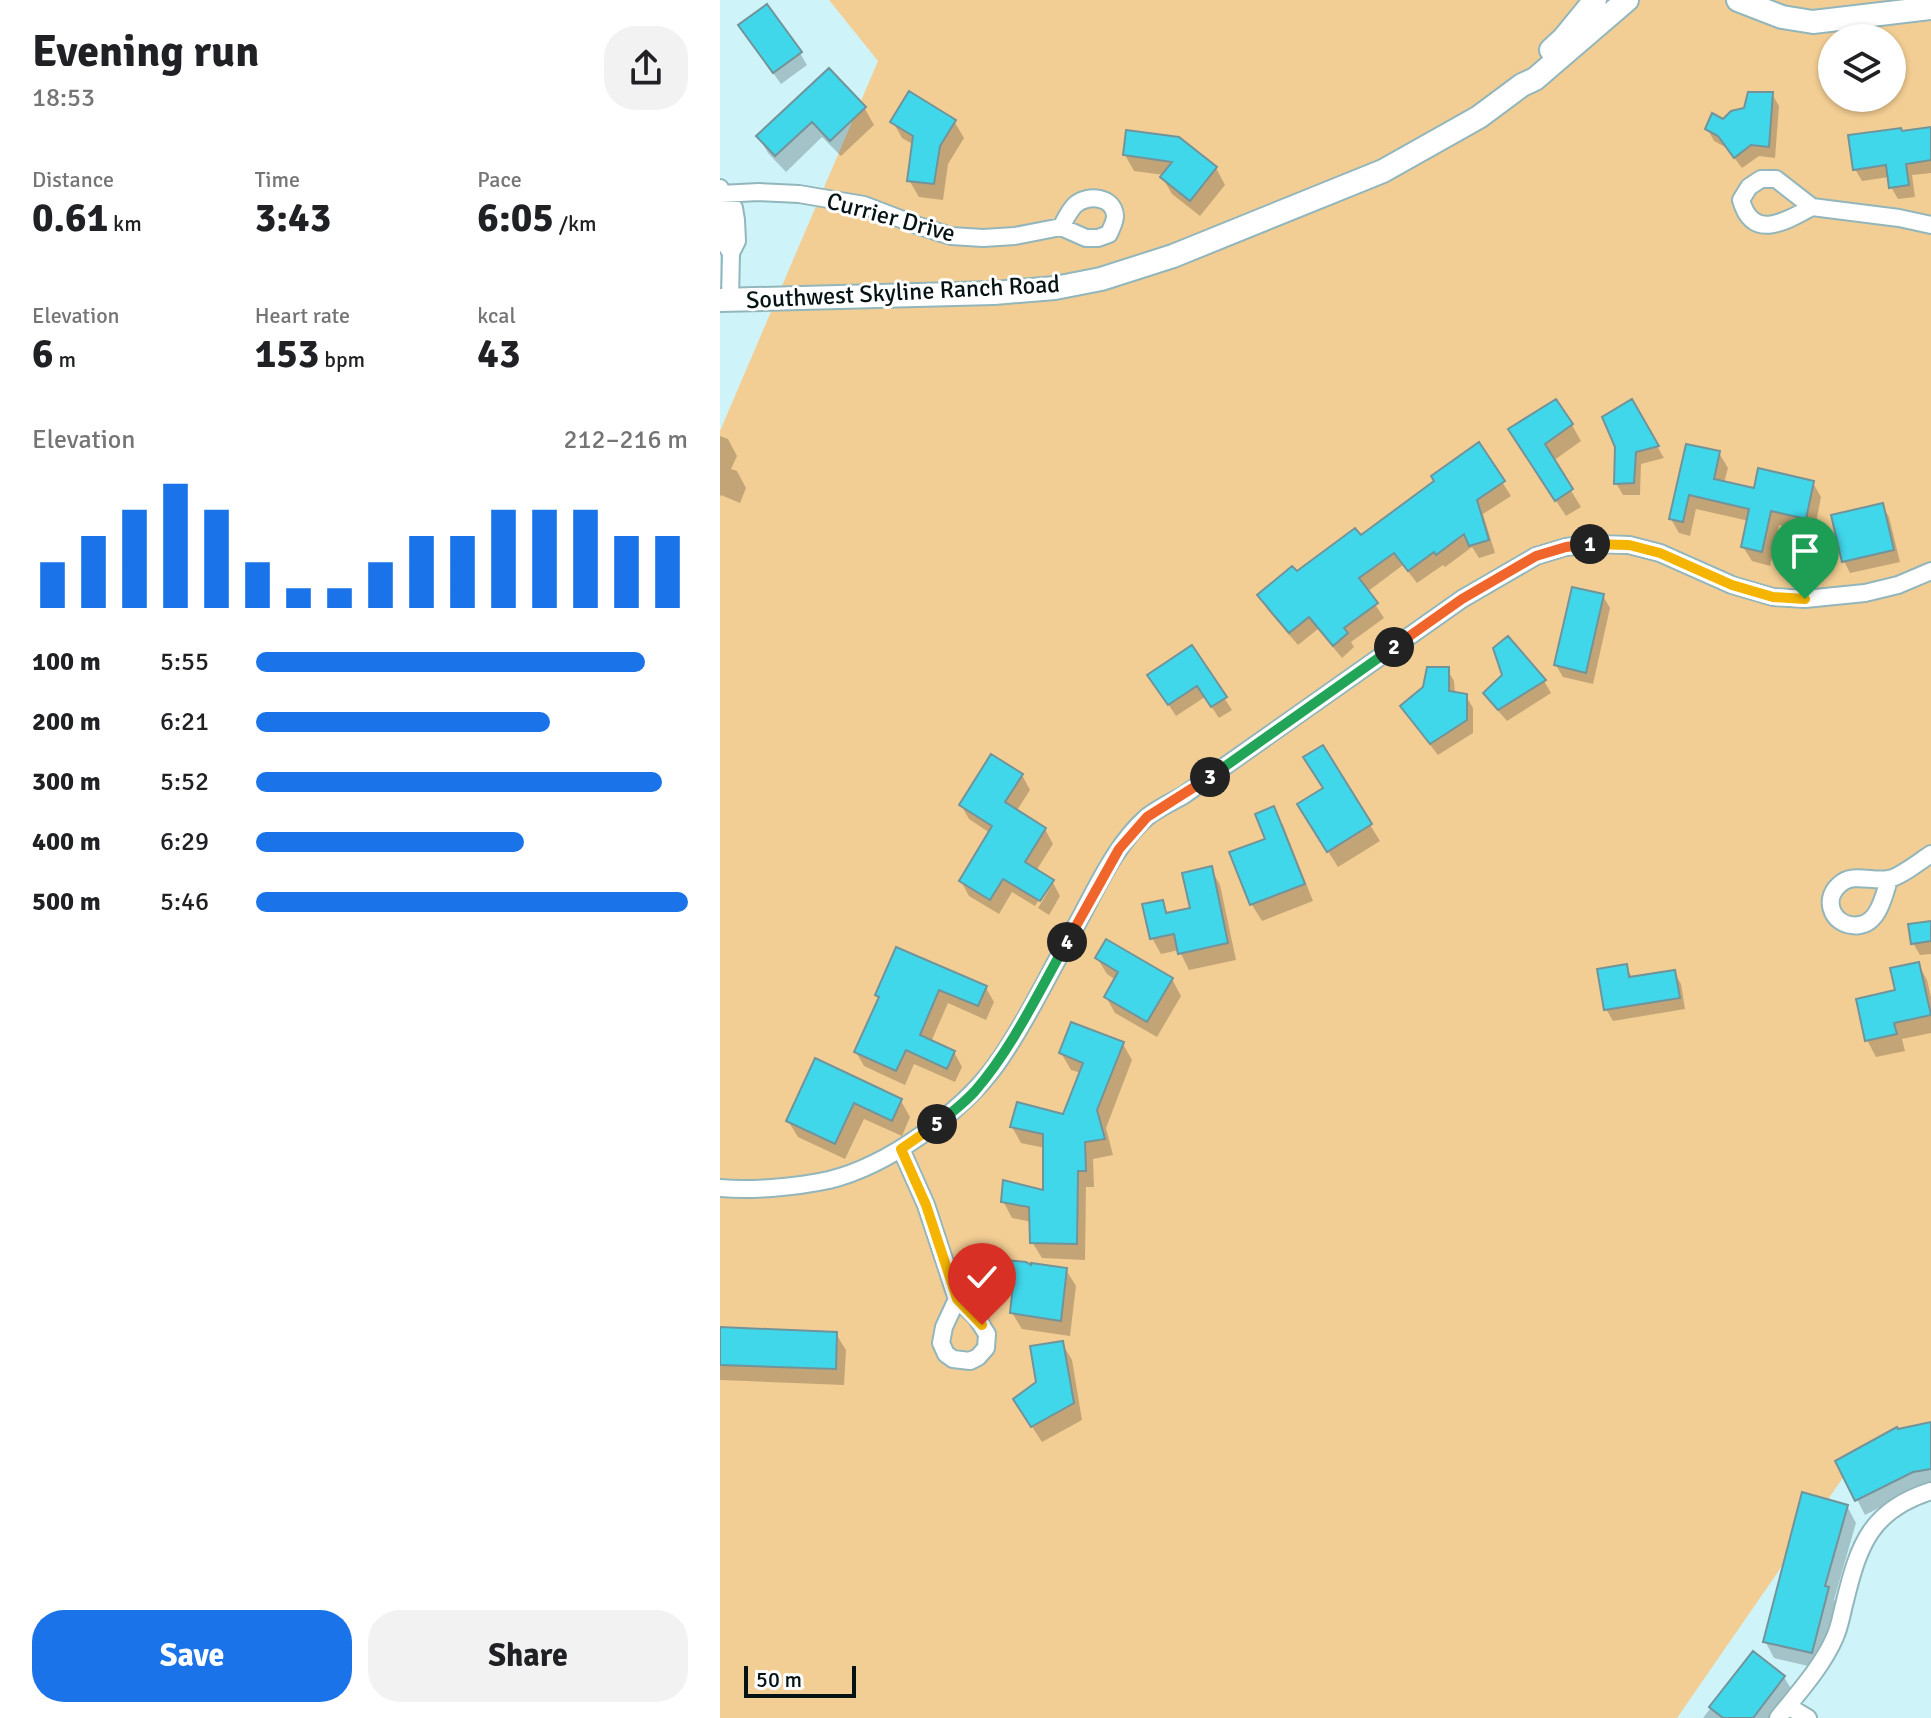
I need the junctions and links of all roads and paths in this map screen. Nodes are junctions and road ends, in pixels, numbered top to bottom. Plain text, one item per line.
1 (1595, 0) edge
2 (1627, 0) edge
3 (1738, 0) edge
4 (1780, 0) edge
5 (1931, 8) edge
6 (1833, 18) junction
7 (1522, 85) junction
8 (721, 194) edge
9 (1812, 207) dead end
10 (720, 211) edge
11 (1931, 225) edge
12 (1061, 227) dead end
13 (731, 253) junction
14 (725, 300) edge
15 (1931, 571) edge
16 (1931, 854) edge
17 (1889, 880) dead end
18 (901, 1149) junction
19 (720, 1188) edge
20 (957, 1299) dead end
21 (1931, 1491) edge
22 (1783, 1712) edge
23 (1808, 1718) edge

1 - 7 street
2 - 7 street
3 - 6 street
4 - 6 street
5 - 6 street
7 - 14 street, Southwest Skyline Ranch Road
8 - 12 street, Currier Drive
8 - 13 street
9 - 11 street
10 - 13 street
13 - 14 street
15 - 18 street
16 - 17 street
18 - 19 street
18 - 20 street
21 - 22 street
22 - 23 street

